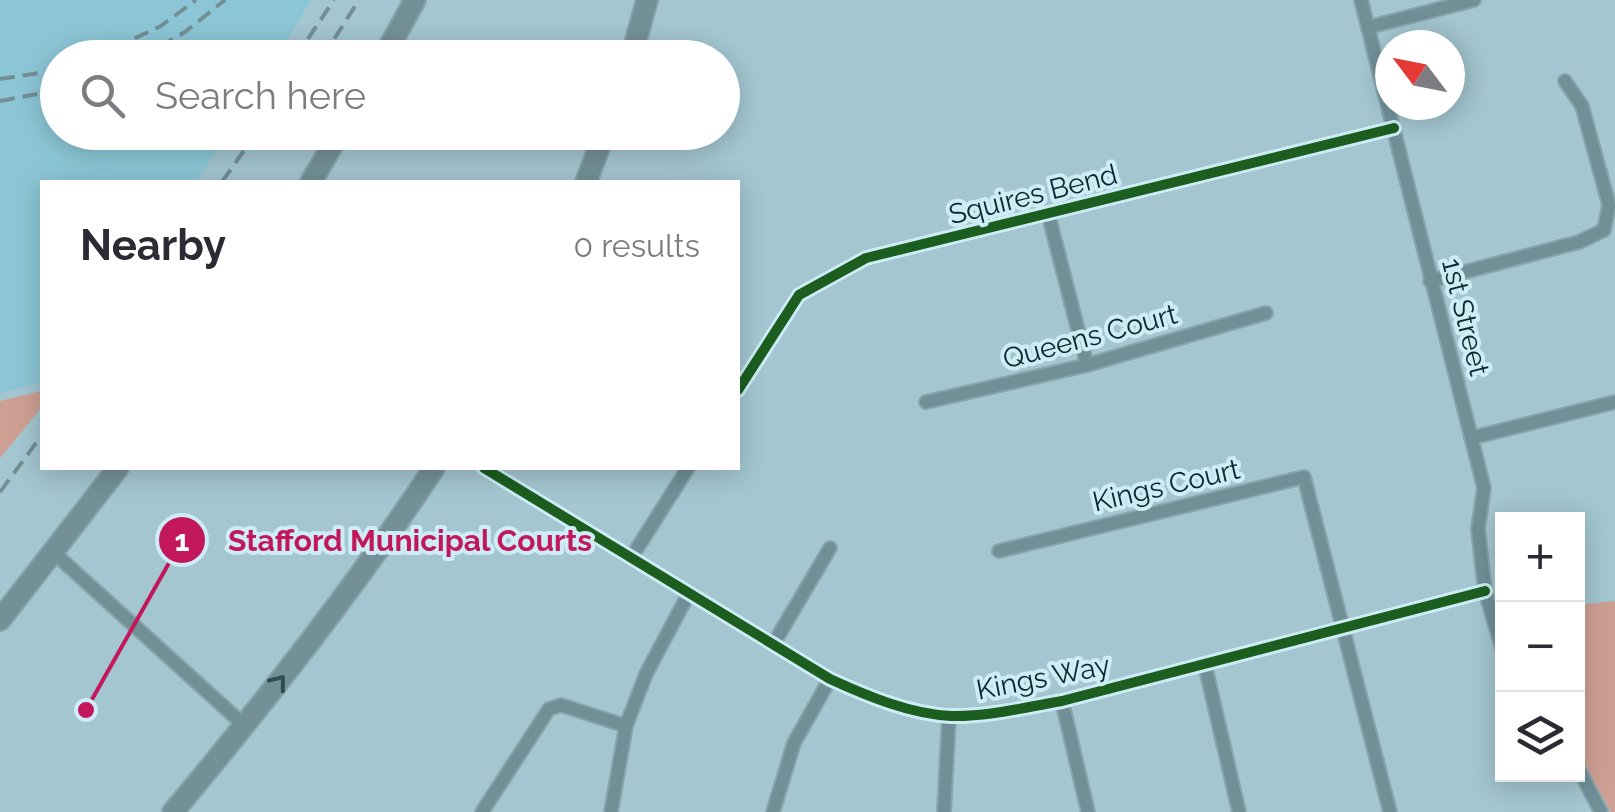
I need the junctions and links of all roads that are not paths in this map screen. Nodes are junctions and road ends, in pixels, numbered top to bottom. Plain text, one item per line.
1 (415, 0) edge
2 (647, 0) edge
3 (1362, 0) edge
4 (1474, 0) edge
5 (1369, 27) junction
6 (393, 40) edge
7 (636, 40) edge
8 (1565, 81) dead end
9 (1394, 128) junction
10 (329, 150) edge
11 (598, 150) edge
12 (311, 180) edge
13 (587, 180) edge
14 (1048, 214) junction
15 (1430, 281) junction
16 (1266, 313) dead end
17 (1087, 365) junction
18 (740, 387) edge
19 (926, 402) dead end
20 (1615, 402) edge
21 (1472, 438) junction
22 (116, 470) edge
23 (433, 470) edge
24 (487, 470) edge
25 (687, 470) edge
26 (830, 548) dead end
27 (998, 550) dead end
28 (54, 552) junction
29 (631, 558) junction
30 (1485, 591) junction
31 (689, 593) junction
32 (0, 620) edge
33 (1495, 625) edge
34 (1344, 628) junction
35 (774, 643) junction
36 (1205, 665) junction
37 (830, 679) junction
38 (1062, 701) junction
39 (950, 716) junction
40 (245, 726) junction
41 (626, 726) junction
42 (1585, 781) edge
43 (173, 812) edge
44 (482, 812) edge
45 (611, 812) edge
46 (773, 812) edge
47 (944, 812) edge
48 (1088, 812) edge
49 (1239, 812) edge
50 (1390, 812) edge
51 (1601, 812) edge

1 - 6 highway
2 - 7 highway
3 - 5 street, 1st Street
4 - 5 street
5 - 9 street, 1st Street
8 - 15 street
9 - 14 street, Squires Bend
9 - 15 street, 1st Street
10 - 12 highway
11 - 13 highway
14 - 17 street
14 - 18 street, Squires Bend
15 - 21 street, 1st Street
16 - 17 street, Queens Court
17 - 19 street, Queens Court
20 - 21 street
21 - 30 street, 1st Street
22 - 28 highway
40 -> 23 highway
24 - 29 street, Kings Way
25 - 29 street
26 - 35 street
27 - 34 street, Kings Court
28 - 32 highway
28 - 40 street
29 - 31 street, Kings Way
30 - 33 street, 1st Street
30 - 34 street, Kings Way
31 - 35 street, Kings Way
31 - 41 street
34 - 36 street, Kings Way
34 - 50 street
35 - 37 street, Kings Way
36 - 38 street, Kings Way
36 - 49 street
37 - 39 street, Kings Way
37 - 46 street
38 - 39 street, Kings Way
38 - 48 street
39 - 47 street
40 - 43 highway
41 - 44 street
41 - 45 street
42 - 51 street

